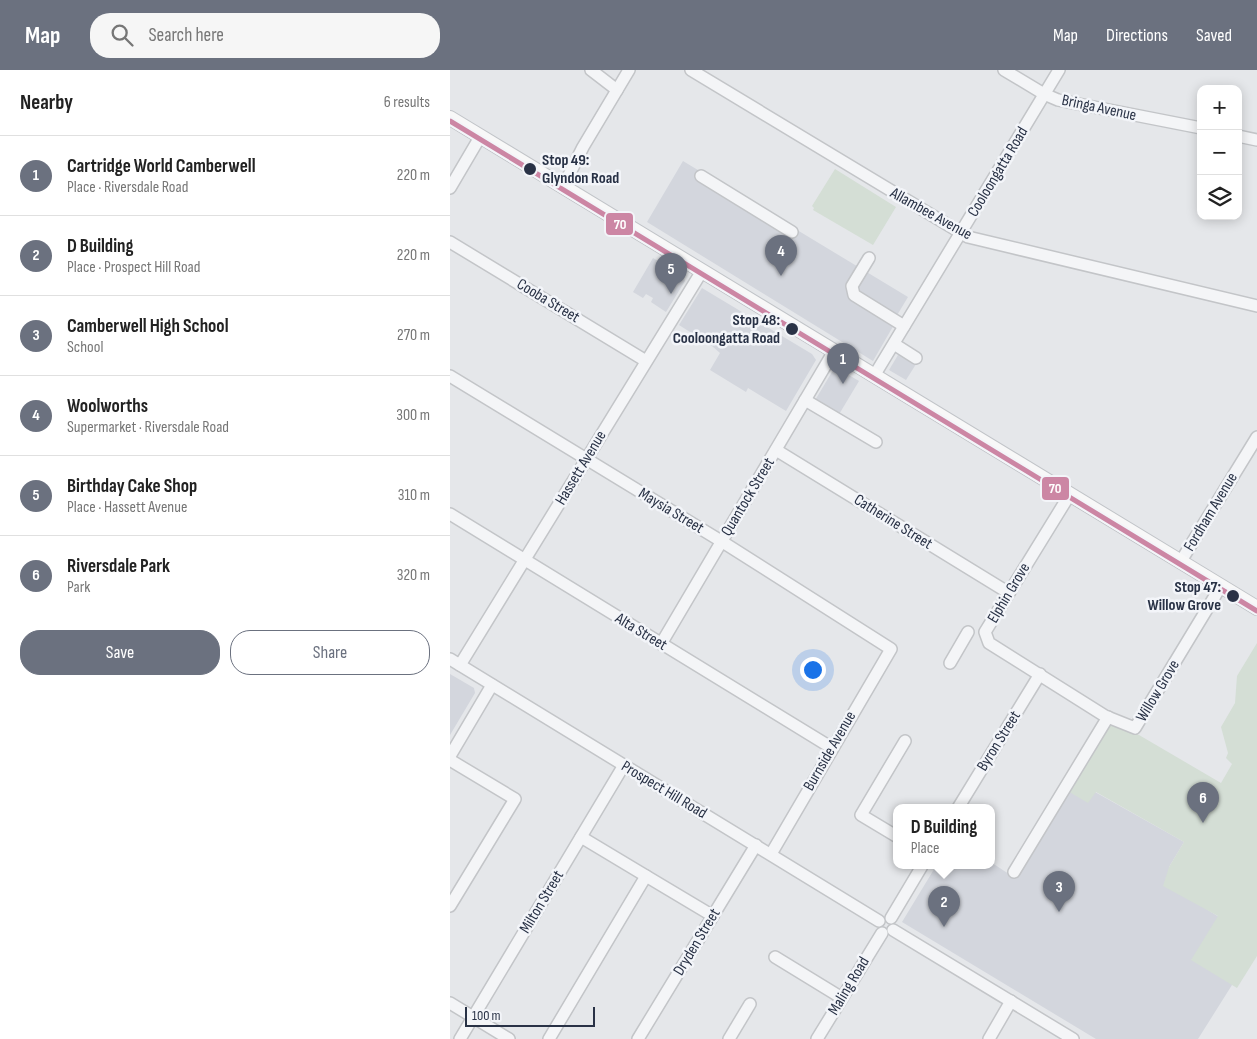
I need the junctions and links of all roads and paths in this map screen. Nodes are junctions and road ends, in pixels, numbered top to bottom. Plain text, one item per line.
1 (592, 70) edge
2 (630, 70) edge
3 (690, 70) edge
4 (1004, 70) edge
5 (1059, 70) edge
6 (619, 87) junction
7 (1044, 94) junction
8 (450, 118) edge
9 (1197, 127) edge
10 (480, 137) junction
11 (1242, 137) edge
12 (1257, 140) edge
13 (701, 176) dead end
14 (560, 185) junction
15 (450, 188) edge
16 (792, 232) dead end
17 (960, 234) junction
18 (450, 242) edge
19 (869, 258) dead end
20 (702, 271) junction
21 (1257, 306) edge
22 (904, 326) junction
23 (894, 344) junction
24 (834, 351) junction
25 (916, 358) dead end
26 (646, 361) junction
27 (450, 376) edge
28 (874, 376) junction
29 (805, 400) junction
30 (1257, 437) edge
31 (876, 442) dead end
32 (776, 450) junction
33 (586, 459) junction
34 (1070, 494) junction
35 (450, 514) edge
36 (721, 542) junction
37 (524, 560) junction
38 (1181, 561) junction
39 (1222, 586) junction
40 (1009, 593) junction
41 (1257, 608) edge
42 (968, 632) dead end
43 (661, 644) junction
44 (891, 649) joint
45 (455, 662) edge
46 (950, 663) dead end
47 (1040, 674) junction
48 (492, 685) junction
49 (1108, 717) junction
50 (905, 741) dead end
51 (832, 748) junction
52 (450, 756) edge
53 (450, 760) edge
54 (624, 765) junction
55 (960, 804) edge
56 (893, 834) edge
57 (581, 837) junction
58 (756, 845) junction
59 (771, 854) junction
60 (920, 869) edge
61 (1014, 872) dead end
62 (646, 876) junction
63 (450, 906) edge
64 (713, 916) junction
65 (891, 918) junction
66 (879, 921) junction
67 (887, 931) junction
68 (775, 957) dead end
69 (842, 998) junction
70 (1011, 1001) junction
71 (450, 1003) edge
72 (750, 1004) dead end
73 (473, 1017) junction
74 (460, 1039) edge
75 (509, 1039) edge
76 (549, 1039) edge
77 (638, 1039) edge
78 (729, 1039) edge
79 (817, 1039) edge
80 (989, 1039) edge
81 (1073, 1039) edge

1 - 6 street
2 - 6 street
3 - 17 street, Allambee Avenue
4 - 7 street, Bringa Avenue
5 - 7 street, Cooloongatta Road
6 - 14 street
7 - 9 street, Bringa Avenue
7 - 17 street, Cooloongatta Road
8 - 10 main road
10 - 14 main road
10 - 15 street
11 - 12 street
13 - 16 street
14 - 20 main road
17 - 21 street, Allambee Avenue
17 - 22 street, Cooloongatta Road
18 - 26 street, Cooba Street
19 - 22 street
20 - 24 main road
20 - 26 street, Hassett Avenue
22 - 23 street, Cooloongatta Road
23 - 25 street
23 - 28 street, Cooloongatta Road
24 - 28 main road
24 - 29 street, Quantock Street
26 - 33 street, Hassett Avenue
27 - 33 street, Maysia Street
28 - 34 main road
29 - 31 street
29 - 32 street, Quantock Street
30 - 38 street, Fordham Avenue
32 - 36 street, Quantock Street
32 - 40 street, Catherine Street
33 - 36 street, Maysia Street
33 - 37 street, Hassett Avenue
34 - 38 main road
34 - 40 street, Elphin Grove
35 - 37 street, Alta Street
36 - 43 street, Quantock Street
36 - 44 street, Maysia Street
37 - 43 street, Alta Street
37 - 45 street, Hassett Avenue
38 - 39 main road
39 - 41 main road
39 - 49 street, Willow Grove
40 - 47 street, Elphin Grove
42 - 46 street
43 - 51 street, Alta Street
44 - 51 street, Burnside Avenue
45 - 48 street, Prospect Hill Road
47 - 49 street, Willow Grove
47 - 55 street, Byron Street
48 - 52 street
48 - 54 street, Prospect Hill Road
49 - 61 street
50 - 56 street
51 - 59 street, Burnside Avenue
53 - 63 street
54 - 57 street, Milton Street
54 - 58 street, Prospect Hill Road
57 - 62 street
57 - 73 street, Milton Street
58 - 59 street, Prospect Hill Road
58 - 64 street, Dryden Street
59 - 66 street, Prospect Hill Road
60 - 65 street
62 - 64 street
62 - 76 street
64 - 77 street, Dryden Street
65 - 66 street
65 - 67 street
66 - 67 street
67 - 69 street, Maling Road
67 - 70 street
68 - 69 street
69 - 79 street, Maling Road
70 - 80 street
70 - 81 street
71 - 73 street
72 - 78 street
73 - 74 street, Milton Street
73 - 75 street

